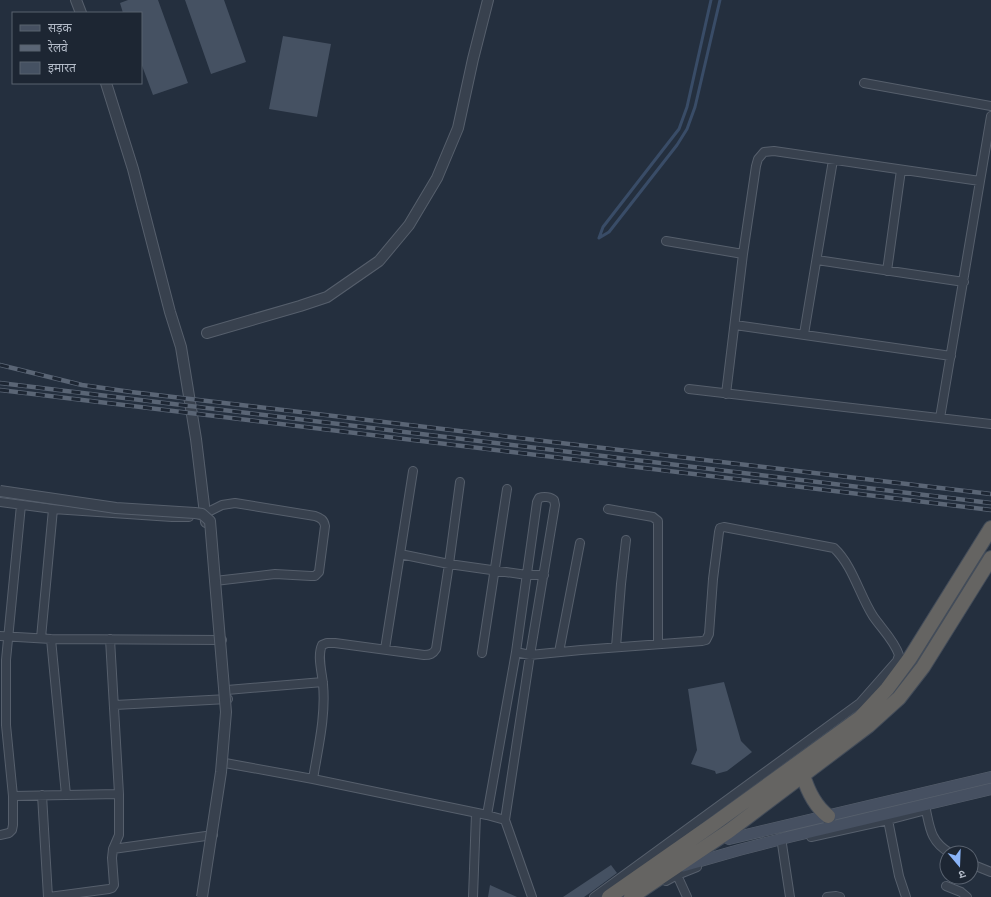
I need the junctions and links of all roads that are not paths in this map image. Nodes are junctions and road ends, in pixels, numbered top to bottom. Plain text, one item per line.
1 (76, 0) edge
2 (488, 0) edge
3 (81, 12) edge
4 (864, 83) dead end
5 (106, 84) edge
6 (991, 106) edge
7 (991, 116) edge
8 (833, 160) junction
9 (902, 170) junction
10 (980, 181) junction
11 (666, 241) dead end
12 (743, 254) junction
13 (817, 260) junction
14 (887, 271) junction
15 (964, 282) junction
16 (735, 325) junction
17 (207, 333) dead end
18 (804, 334) junction
19 (951, 356) junction
20 (689, 389) dead end
21 (726, 394) junction
22 (940, 418) junction
23 (991, 424) edge
24 (413, 471) dead end
25 (460, 482) dead end
26 (508, 489) dead end
27 (0, 491) edge
28 (0, 502) edge
29 (21, 505) junction
30 (53, 509) junction
31 (608, 510) dead end
32 (204, 514) junction
33 (991, 528) edge
34 (626, 540) dead end
35 (580, 543) dead end
36 (400, 554) junction
37 (991, 558) edge
38 (449, 564) junction
39 (496, 569) junction
40 (527, 575) junction
41 (544, 575) junction
42 (215, 581) junction
43 (4, 636) edge
44 (41, 638) junction
45 (51, 639) junction
46 (110, 639) junction
47 (222, 640) junction
48 (658, 644) junction
49 (616, 647) junction
50 (385, 649) junction
51 (516, 652) junction
52 (559, 652) junction
53 (482, 653) dead end
54 (530, 656) junction
55 (323, 682) junction
56 (227, 694) junction
57 (115, 705) junction
58 (3, 726) edge
59 (225, 763) junction
60 (803, 775) junction
61 (991, 777) edge
62 (313, 779) junction
63 (991, 789) edge
64 (119, 794) junction
65 (42, 795) junction
66 (66, 795) junction
67 (12, 796) junction
68 (958, 797) junction
69 (926, 810) junction
70 (476, 813) junction
71 (487, 815) junction
72 (828, 816) junction
73 (505, 820) junction
74 (888, 820) junction
75 (715, 822) junction
76 (0, 835) edge
77 (213, 835) junction
78 (727, 836) junction
79 (782, 844) junction
80 (940, 845) edge
81 (113, 849) junction
82 (739, 850) junction
83 (979, 867) edge
84 (991, 872) edge
85 (672, 873) junction
86 (946, 886) dead end
87 (49, 897) edge
88 (203, 897) edge
89 (473, 897) edge
90 (532, 897) edge
91 (594, 897) edge
92 (609, 897) edge
93 (631, 897) edge
94 (642, 897) edge
95 (687, 897) edge
96 (790, 897) edge
97 (827, 897) edge
98 (840, 897) edge
99 (906, 897) edge
100 (966, 897) edge

1 - 3 street
2 - 17 street
4 - 6 street
5 - 32 street
7 - 10 street
8 - 9 street
8 - 12 street
8 - 13 street
9 - 10 street
9 - 14 street
10 - 15 street
11 - 12 street
12 - 16 street
13 - 14 street
13 - 18 street
14 - 15 street
15 - 19 street
16 - 18 street
16 - 21 street
18 - 19 street
19 - 22 street
20 - 21 street
21 - 22 street
22 - 23 street
24 - 36 street
25 - 38 street
26 - 39 street
27 - 88 street, bridge
28 - 29 street
29 - 30 street
29 - 43 street
30 - 32 street
30 - 44 street
31 - 48 street
32 - 42 street
32 - 42 street
33 - 75 highway
34 - 49 street
35 - 52 street
36 - 38 street
36 - 50 street
37 - 60 highway
38 - 39 street
38 - 50 street
39 - 40 street
39 - 53 street
40 - 41 street
40 - 41 street
40 - 51 street
41 - 54 street
42 - 47 street
43 - 44 street
43 - 58 street
44 - 45 street
45 - 46 street
45 - 66 street
46 - 47 street
46 - 57 street
47 - 56 street
48 - 49 street
48 - 91 street
49 - 52 street
50 - 55 street
51 - 54 street
51 - 71 street
52 - 54 street
54 - 73 street
55 - 56 street
55 - 62 street
56 - 57 street
56 - 59 street
57 - 64 street
58 - 67 street
59 - 62 street
59 - 77 street
60 - 72 highway
60 - 78 highway
61 - 72 main road
62 - 70 street
63 - 68 main road
64 - 66 street
64 - 81 street
65 - 66 street
65 - 67 street
65 - 87 street
67 - 76 street
68 - 69 street
68 - 82 main road
69 - 74 street
69 - 80 street
70 - 71 street
70 - 89 street
71 - 73 street
72 - 78 main road
73 - 90 street
74 - 79 street
74 - 99 street
75 - 78 main road
75 - 92 highway
77 - 81 street
77 - 88 street
78 - 82 main road
78 - 85 highway
79 - 85 street
79 - 96 street
81 - 87 street
82 - 85 main road
83 - 84 street
85 - 93 highway
85 - 94 street
85 - 95 street
86 - 100 street
97 - 98 street

